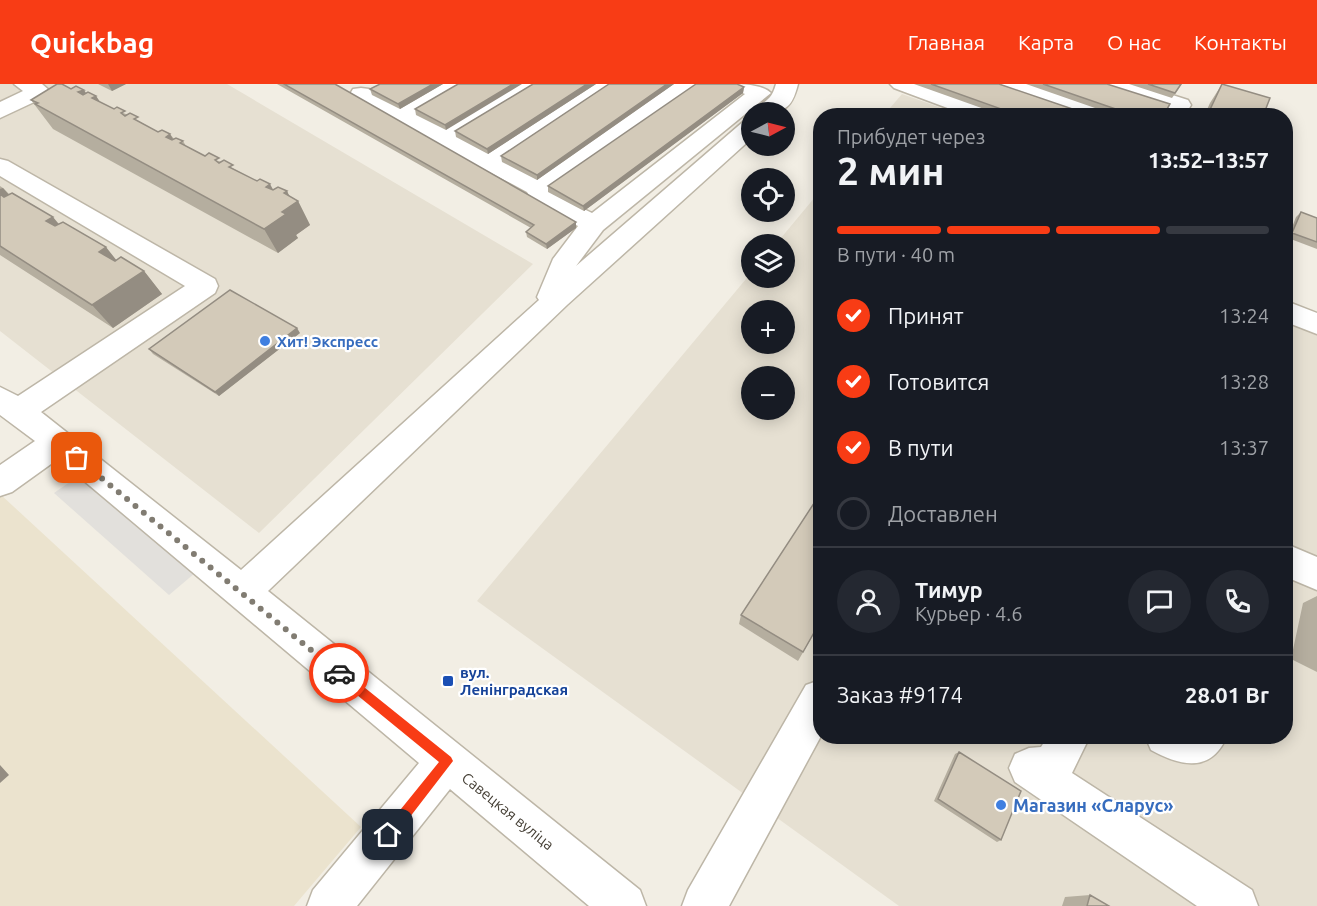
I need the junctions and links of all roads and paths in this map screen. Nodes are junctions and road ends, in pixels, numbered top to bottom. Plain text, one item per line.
1 (26, 84) edge
2 (457, 84) edge
3 (535, 84) edge
4 (608, 84) edge
5 (687, 84) edge
6 (738, 84) edge
7 (787, 84) edge
8 (902, 84) edge
9 (1011, 84) edge
10 (1117, 84) edge
11 (1189, 84) edge
12 (361, 87) edge
13 (780, 102) edge
14 (969, 108) edge
15 (1079, 108) edge
16 (1172, 108) edge
17 (1178, 108) edge
18 (0, 111) edge
19 (404, 116) junction
20 (741, 135) edge
21 (446, 138) junction
22 (491, 162) junction
23 (0, 166) edge
24 (537, 187) junction
25 (594, 224) junction
26 (549, 304) junction
27 (1293, 314) edge
28 (1317, 324) edge
29 (9, 405) edge
30 (59, 442) junction
31 (0, 482) edge
32 (1293, 563) edge
33 (1317, 574) edge
34 (241, 593) junction
35 (813, 711) edge
36 (1066, 744) edge
37 (447, 761) junction
38 (329, 906) edge
39 (624, 906) edge
40 (704, 906) edge
41 (1236, 906) edge

1 - 18 street
2 - 19 street
3 - 21 street
4 - 22 street
5 - 24 street
6 - 25 street
7 - 13 street
8 - 14 street
9 - 15 street
10 - 16 street
11 - 17 street
12 - 19 street
19 - 21 street
20 - 26 street
21 - 22 street
22 - 24 street
23 - 29 street
24 - 25 street
25 - 26 street
26 - 34 street
27 - 28 street
29 - 30 street, Савецкая вуліца
30 - 31 street
30 - 34 street, Савецкая вуліца
32 - 33 street
34 - 37 street, Савецкая вуліца
35 - 40 street
36 - 41 street
37 - 38 street
37 - 39 street, Савецкая вуліца

